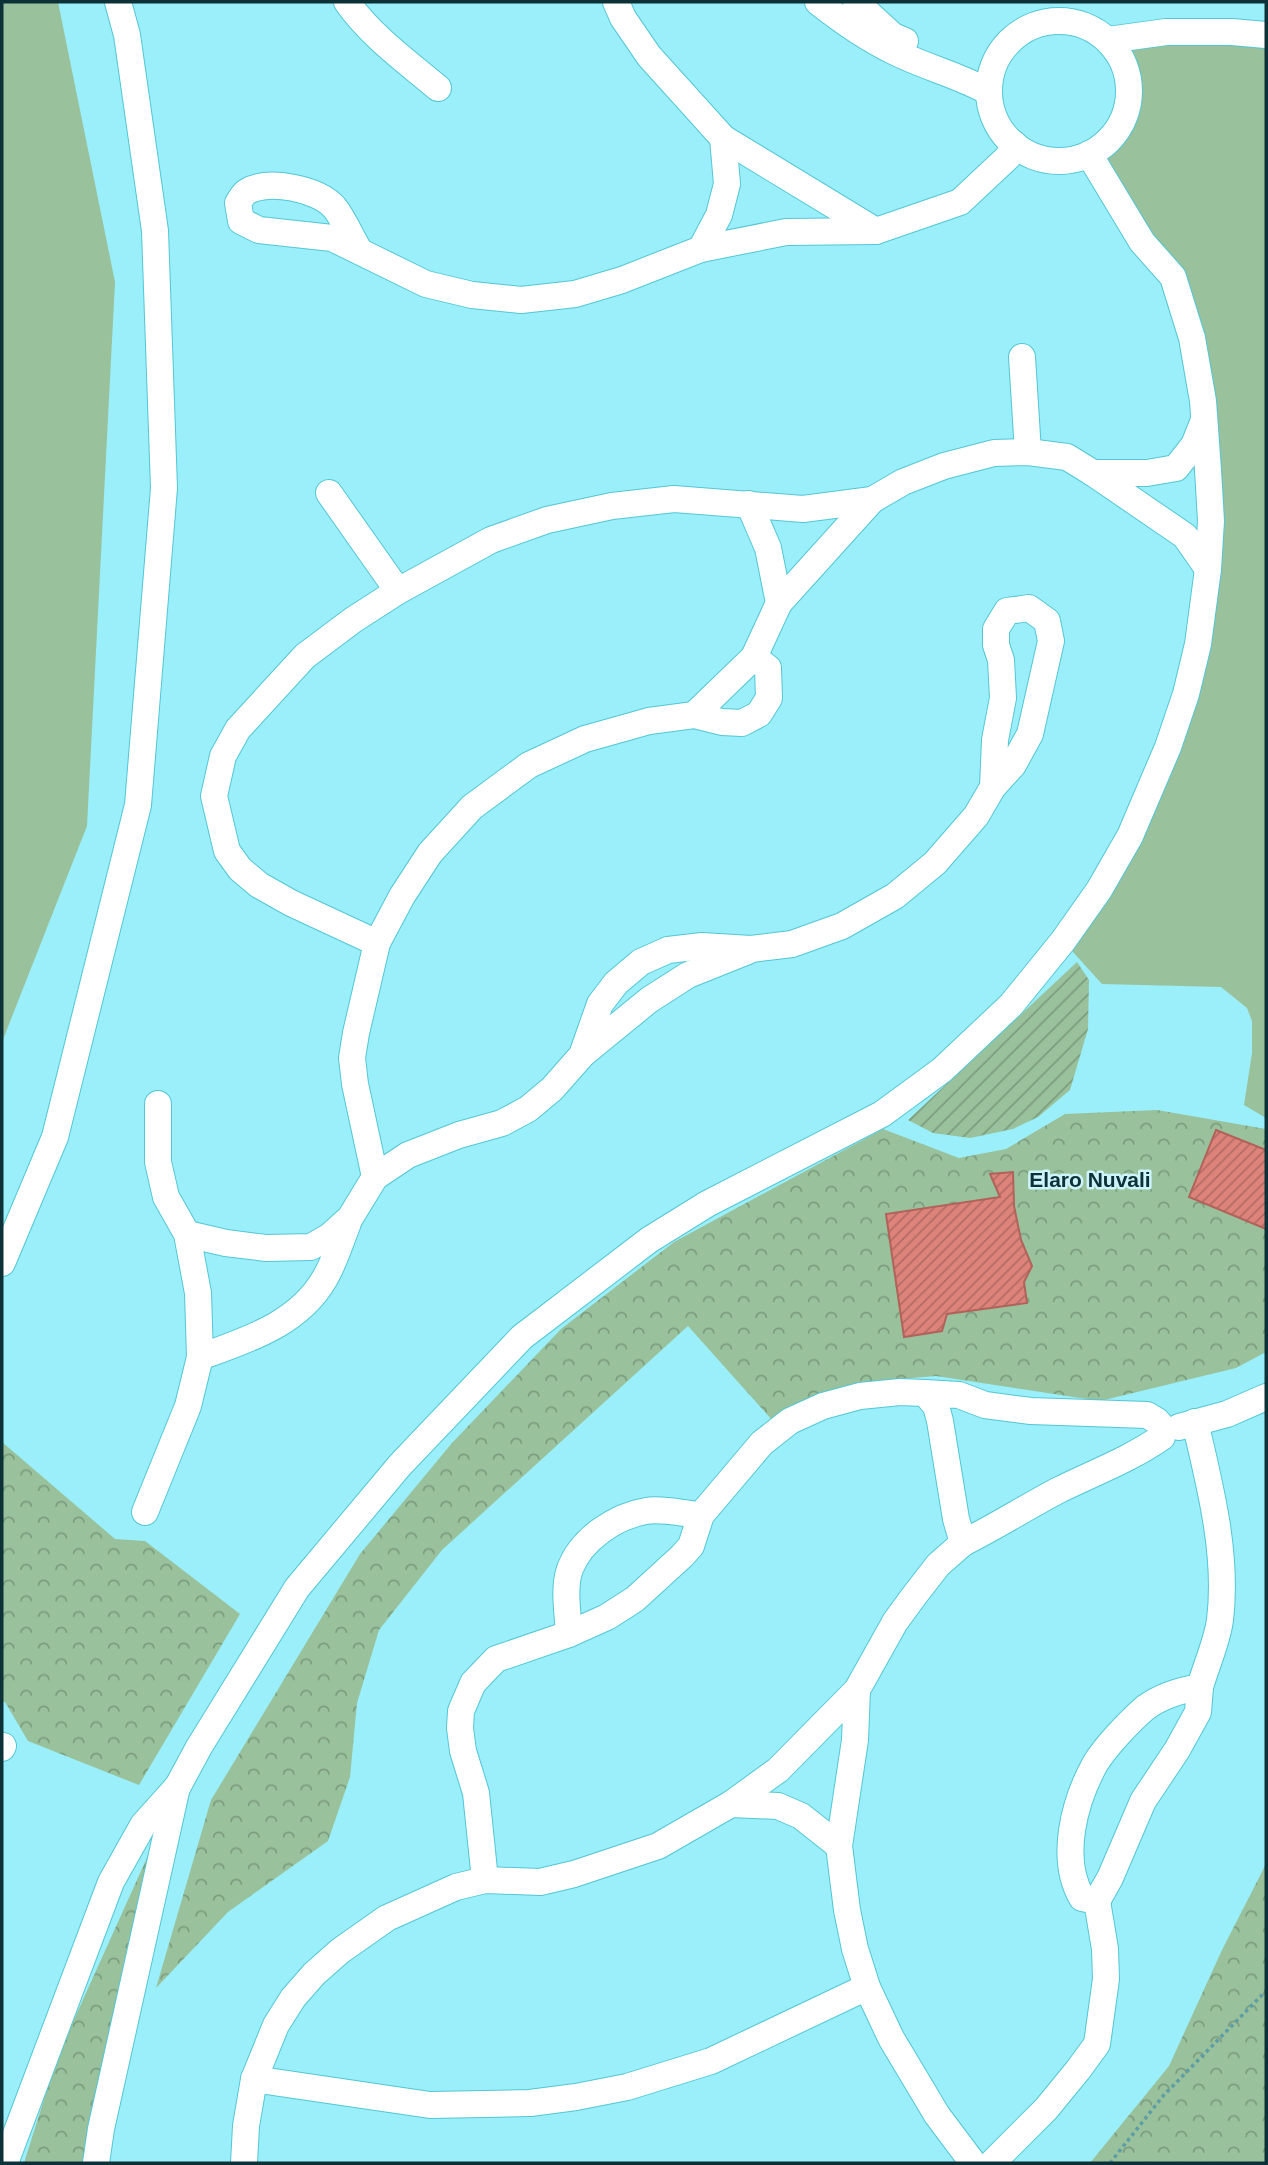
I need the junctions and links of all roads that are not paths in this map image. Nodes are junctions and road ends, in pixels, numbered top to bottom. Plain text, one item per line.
1 (118, 2) edge
2 (347, 2) edge
3 (616, 2) edge
4 (818, 2) edge
5 (856, 2) edge
6 (1266, 35) edge
7 (1108, 40) junction
8 (989, 86) junction
9 (438, 88) dead end
10 (723, 138) junction
11 (1014, 144) junction
12 (1090, 154) junction
13 (876, 230) junction
14 (701, 249) junction
15 (359, 250) dead end
16 (1022, 357) dead end
17 (1204, 419) junction
18 (1028, 452) junction
19 (1093, 472) junction
20 (329, 493) dead end
21 (872, 500) junction
22 (748, 504) junction
23 (1208, 569) junction
24 (398, 591) junction
25 (779, 603) junction
26 (754, 657) junction
27 (694, 715) junction
28 (993, 787) junction
29 (377, 943) junction
30 (751, 949) junction
31 (582, 1055) junction
32 (158, 1104) dead end
33 (375, 1177) junction
34 (350, 1218) junction
35 (187, 1234) junction
36 (2, 1262) edge
37 (200, 1357) junction
38 (925, 1393) junction
39 (1266, 1397) edge
40 (1195, 1422) junction
41 (1163, 1428) junction
42 (145, 1512) dead end
43 (701, 1515) junction
44 (963, 1543) junction
45 (569, 1634) junction
46 (1200, 1687) junction
47 (857, 1690) junction
48 (178, 1786) junction
49 (731, 1804) junction
50 (839, 1846) junction
51 (485, 1880) junction
52 (1097, 1901) junction
53 (867, 1987) junction
54 (254, 2079) junction
55 (5, 2163) edge
56 (96, 2163) edge
57 (244, 2163) edge
58 (974, 2163) edge
59 (992, 2163) edge

1 - 36 street
2 - 9 street
3 - 10 street
4 - 8 street
5 - 8 street
6 - 7 street
7 - 8 street
7 - 12 street
8 - 11 street
10 - 13 street
10 - 14 street
11 - 12 street
11 - 13 street
12 - 17 street
13 - 14 street
14 - 15 street
16 - 18 street
17 - 19 street
17 - 23 street
18 - 19 street
18 - 21 street
19 - 23 street
20 - 24 street
21 - 22 street
21 - 25 street
22 - 24 street
22 - 25 street
23 - 48 street
24 - 29 street
25 - 26 street
26 - 27 street
26 - 27 street
27 - 29 street
28 - 28 street
28 - 30 street
29 - 33 street
30 - 31 street
30 - 31 street
31 - 33 street
32 - 35 street
33 - 34 street
34 - 35 street
34 - 37 street
35 - 37 street
37 - 42 street
38 - 41 street
38 - 43 street
38 - 44 street
39 - 40 street
40 - 41 street
40 - 46 street
41 - 44 street
43 - 45 street
43 - 45 street
44 - 47 street
45 - 51 street
46 - 52 street
46 - 52 street
47 - 49 street
47 - 50 street
48 - 55 street
48 - 56 street
49 - 50 street
49 - 51 street
50 - 53 street
51 - 54 street
52 - 59 street
53 - 54 street
53 - 58 street
54 - 57 street

